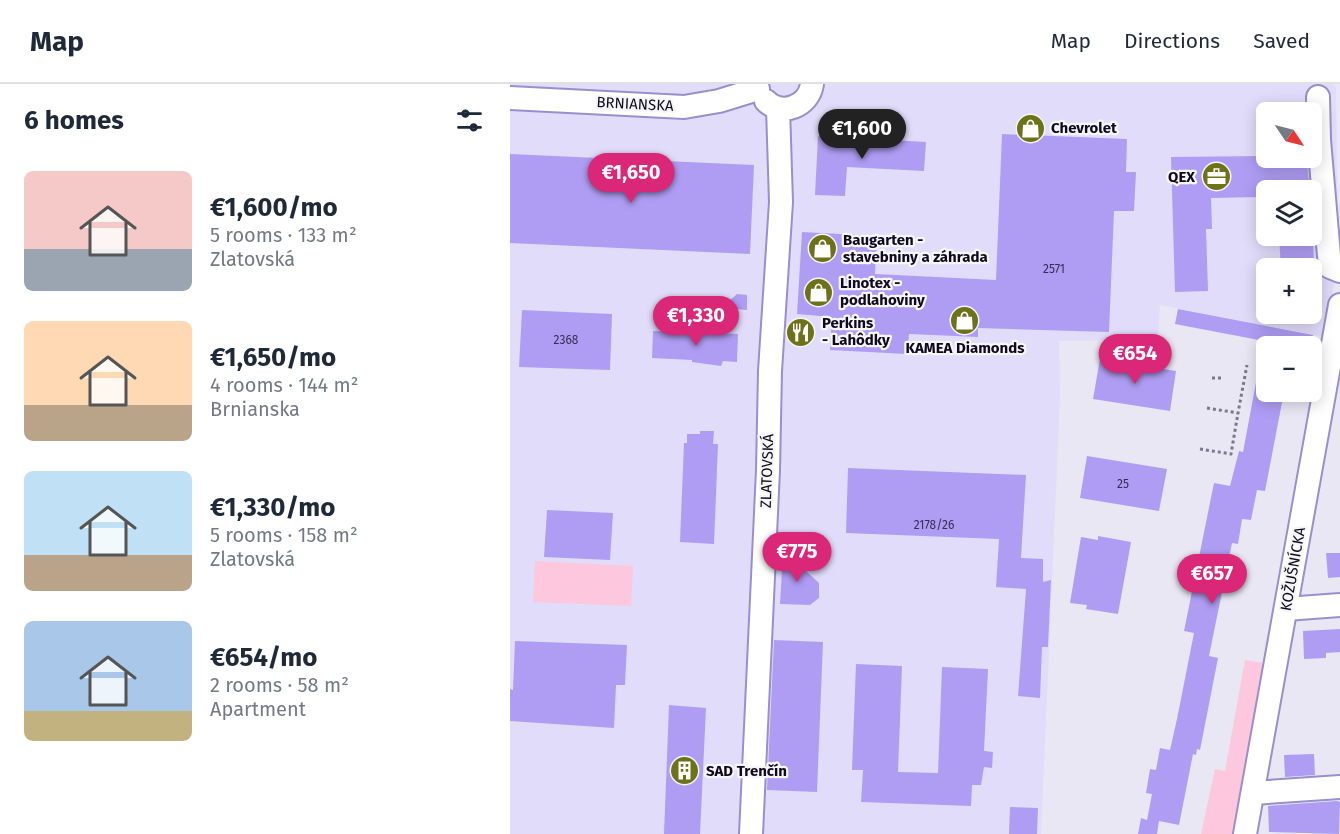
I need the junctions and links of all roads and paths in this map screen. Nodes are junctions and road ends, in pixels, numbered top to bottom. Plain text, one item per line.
1 (812, 84) edge
2 (757, 87) edge
3 (1318, 96) dead end
4 (510, 98) edge
5 (778, 108) junction
6 (1340, 271) edge
7 (1340, 305) edge
8 (1247, 365) dead end
9 (1212, 378) dead end
10 (1221, 378) dead end
11 (1207, 408) dead end
12 (1238, 413) junction
13 (1200, 449) dead end
14 (1340, 606) edge
15 (1286, 609) junction
16 (1340, 787) edge
17 (1253, 793) junction
18 (751, 834) edge
19 (1245, 834) edge

1 - 5 street
2 - 4 street, BRNIANSKA
2 - 5 street
3 - 6 street
5 - 18 street, ZLATOVSKÁ
7 - 15 street, KOŽUŠNÍCKA
8 - 12 path
9 - 10 path
11 - 12 path
12 - 13 path
14 - 15 street
15 - 17 street, KOŽUŠNÍCKA
16 - 17 street
17 - 19 street, KOŽUŠNÍCKA

